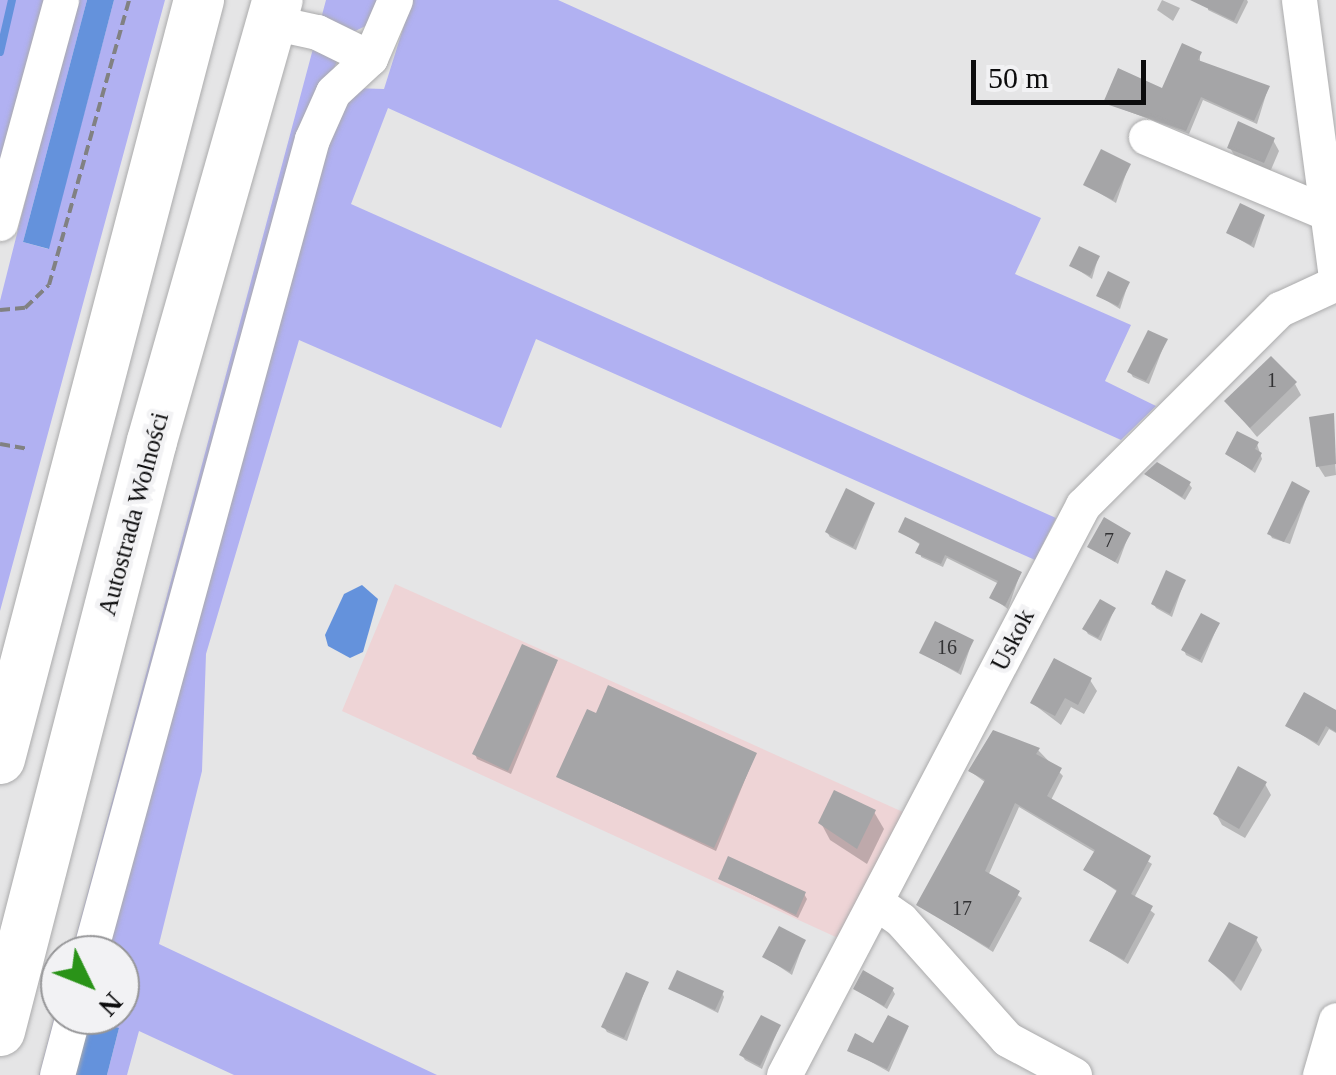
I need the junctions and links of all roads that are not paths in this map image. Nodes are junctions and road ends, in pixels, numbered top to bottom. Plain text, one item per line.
1 (61, 0) edge
2 (199, 0) edge
3 (395, 0) edge
4 (1300, 0) edge
5 (275, 11) edge
6 (370, 58) junction
7 (1146, 137) dead end
8 (1328, 213) junction
9 (0, 223) edge
10 (1336, 280) edge
11 (0, 759) edge
12 (877, 903) junction
13 (95, 935) edge
14 (1336, 1020) edge
15 (0, 1031) edge
16 (68, 1035) edge
17 (57, 1075) edge
18 (784, 1075) edge
19 (1074, 1075) edge
20 (1320, 1075) edge

1 - 9 street
2 - 11 highway
3 - 6 street
4 - 8 street
5 - 6 street
5 - 15 highway, Autostrada Wolności
6 - 13 street
7 - 8 street
8 - 10 street
10 - 12 street, Uskok
12 - 18 street, Uskok
12 - 19 street
14 - 20 street
16 - 17 street

